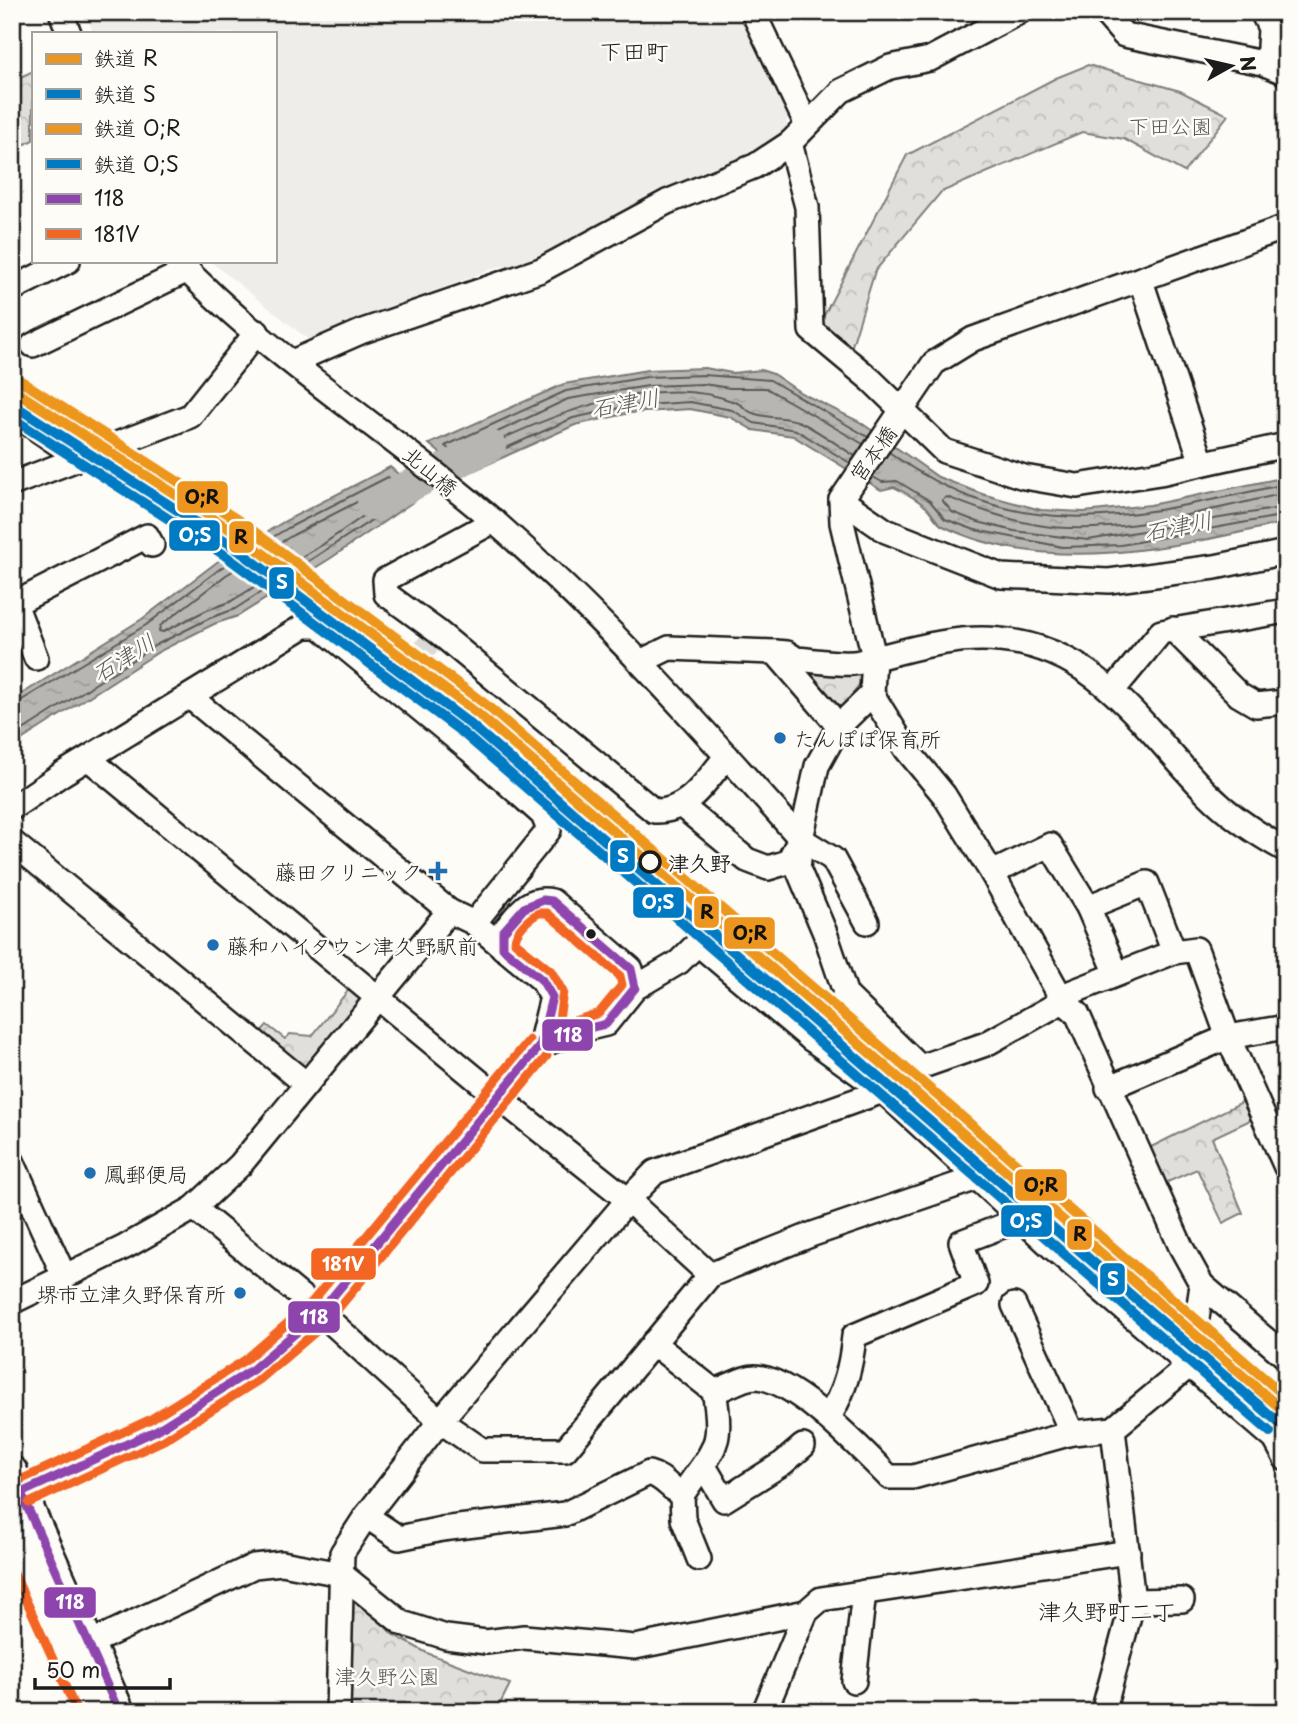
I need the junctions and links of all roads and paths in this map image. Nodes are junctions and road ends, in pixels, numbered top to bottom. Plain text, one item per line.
1 (61, 12) edge
2 (753, 12) edge
3 (1019, 12) edge
4 (1104, 12) edge
5 (1262, 12) edge
6 (69, 32) edge
7 (1277, 69) edge
8 (807, 125) junction
9 (790, 143) junction
10 (1284, 231) edge
11 (66, 262) edge
12 (183, 265) edge
13 (1141, 281) junction
14 (12, 289) edge
15 (257, 332) junction
16 (33, 345) dead end
17 (292, 362) junction
18 (900, 414) junction
19 (19, 417) dead end
20 (1286, 445) edge
21 (79, 458) junction
22 (1202, 463) junction
23 (12, 484) edge
24 (844, 493) junction
25 (494, 521) junction
26 (152, 545) dead end
27 (1286, 552) edge
28 (15, 610) edge
29 (1286, 611) edge
30 (1174, 629) junction
31 (786, 655) junction
32 (36, 658) dead end
33 (867, 659) junction
34 (642, 661) junction
35 (1114, 690) junction
36 (872, 694) junction
37 (190, 697) junction
38 (1286, 702) edge
39 (839, 726) junction
40 (727, 757) junction
41 (89, 759) junction
42 (682, 806) junction
43 (12, 808) edge
44 (800, 839) junction
45 (12, 842) edge
46 (1286, 850) edge
47 (992, 873) junction
48 (1088, 907) junction
49 (449, 911) junction
50 (867, 922) dead end
51 (474, 923) junction
52 (503, 948) junction
53 (1174, 952) junction
54 (1117, 974) junction
55 (635, 988) junction
56 (377, 998) junction
57 (1063, 1001) junction
58 (830, 1015) junction
59 (1286, 1027) edge
60 (1228, 1037) junction
61 (540, 1046) junction
62 (306, 1084) junction
63 (1108, 1088) junction
64 (883, 1091) junction
65 (498, 1097) junction
66 (12, 1161) edge
67 (1286, 1167) edge
68 (977, 1178) junction
69 (628, 1200) junction
70 (194, 1208) junction
71 (1021, 1219) junction
72 (710, 1275) junction
73 (65, 1278) junction
74 (1202, 1285) junction
75 (12, 1302) edge
76 (1014, 1305) dead end
77 (320, 1312) junction
78 (653, 1343) junction
79 (1284, 1353) edge
80 (1190, 1365) junction
81 (714, 1391) junction
82 (829, 1417) junction
83 (440, 1421) junction
84 (1113, 1429) junction
85 (1072, 1433) junction
86 (803, 1446) dead end
87 (1286, 1459) edge
88 (704, 1466) junction
89 (14, 1491) edge
90 (682, 1495) junction
91 (366, 1516) junction
92 (12, 1539) edge
93 (1128, 1552) junction
94 (699, 1559) dead end
95 (341, 1574) junction
96 (864, 1592) junction
97 (1182, 1600) dead end
98 (1133, 1601) junction
99 (806, 1612) junction
100 (88, 1644) junction
101 (854, 1681) dead end
102 (1105, 1711) edge
103 (91, 1712) edge
104 (119, 1712) edge
105 (338, 1712) edge
106 (764, 1712) edge

1 - 6 street
2 - 8 street
3 - 8 street
4 - 7 street
5 - 7 street
8 - 9 street
9 - 17 street
9 - 18 street
10 - 13 street, 宮本橋
11 - 14 street
12 - 15 street, 北山橋
12 - 16 street
13 - 18 street, 宮本橋
13 - 22 street
15 - 17 street, 北山橋
15 - 21 street
17 - 25 street, 北山橋
18 - 22 street
18 - 24 street, 宮本橋
19 - 21 street
20 - 22 street
21 - 23 street
24 - 27 street
24 - 33 street
25 - 34 street, 北山橋
25 - 42 street
26 - 28 street
28 - 32 street
29 - 30 street
30 - 35 street
30 - 38 street
31 - 33 street
31 - 34 street
31 - 39 street
33 - 35 street
33 - 36 street
34 - 40 street, 北山橋
35 - 46 street
36 - 39 street
36 - 47 street
37 - 41 street
37 - 49 street
37 - 51 street
39 - 44 street
40 - 42 street
40 - 44 street, 北山橋
41 - 43 street
41 - 56 street
42 - 44 street
44 - 50 street, 北山橋
44 - 58 street
45 - 62 street
47 - 48 street
47 - 57 street
48 - 53 street
48 - 54 street
49 - 51 street
49 - 56 street
51 - 52 street
52 - 55 street
52 - 61 street
53 - 54 street
53 - 60 street
54 - 57 street
55 - 58 street
55 - 61 street
56 - 62 street
56 - 65 street
57 - 58 street
57 - 63 street
58 - 64 street
59 - 60 street
60 - 63 street
60 - 67 street
61 - 65 street
62 - 70 street
63 - 74 street
64 - 68 street
64 - 69 street
65 - 69 street
65 - 77 street
66 - 73 street
68 - 71 street
68 - 72 street
69 - 72 street
69 - 83 street
70 - 73 street
70 - 77 street
71 - 80 street
71 - 82 street
72 - 78 street
73 - 75 street
74 - 79 street
74 - 80 street
76 - 85 street
77 - 83 street
77 - 89 street
78 - 81 street
78 - 83 street
80 - 84 street
80 - 87 street
81 - 82 street
81 - 88 street
82 - 85 street
83 - 91 street
84 - 85 street
84 - 93 street
86 - 88 street
88 - 90 street
89 - 100 main road
90 - 91 street
90 - 94 street
91 - 95 street
92 - 103 main road
93 - 96 street
93 - 98 street
95 - 99 street
95 - 100 street
95 - 105 street
96 - 99 street
96 - 101 street
97 - 98 street
98 - 102 street
99 - 106 street
100 - 104 main road

